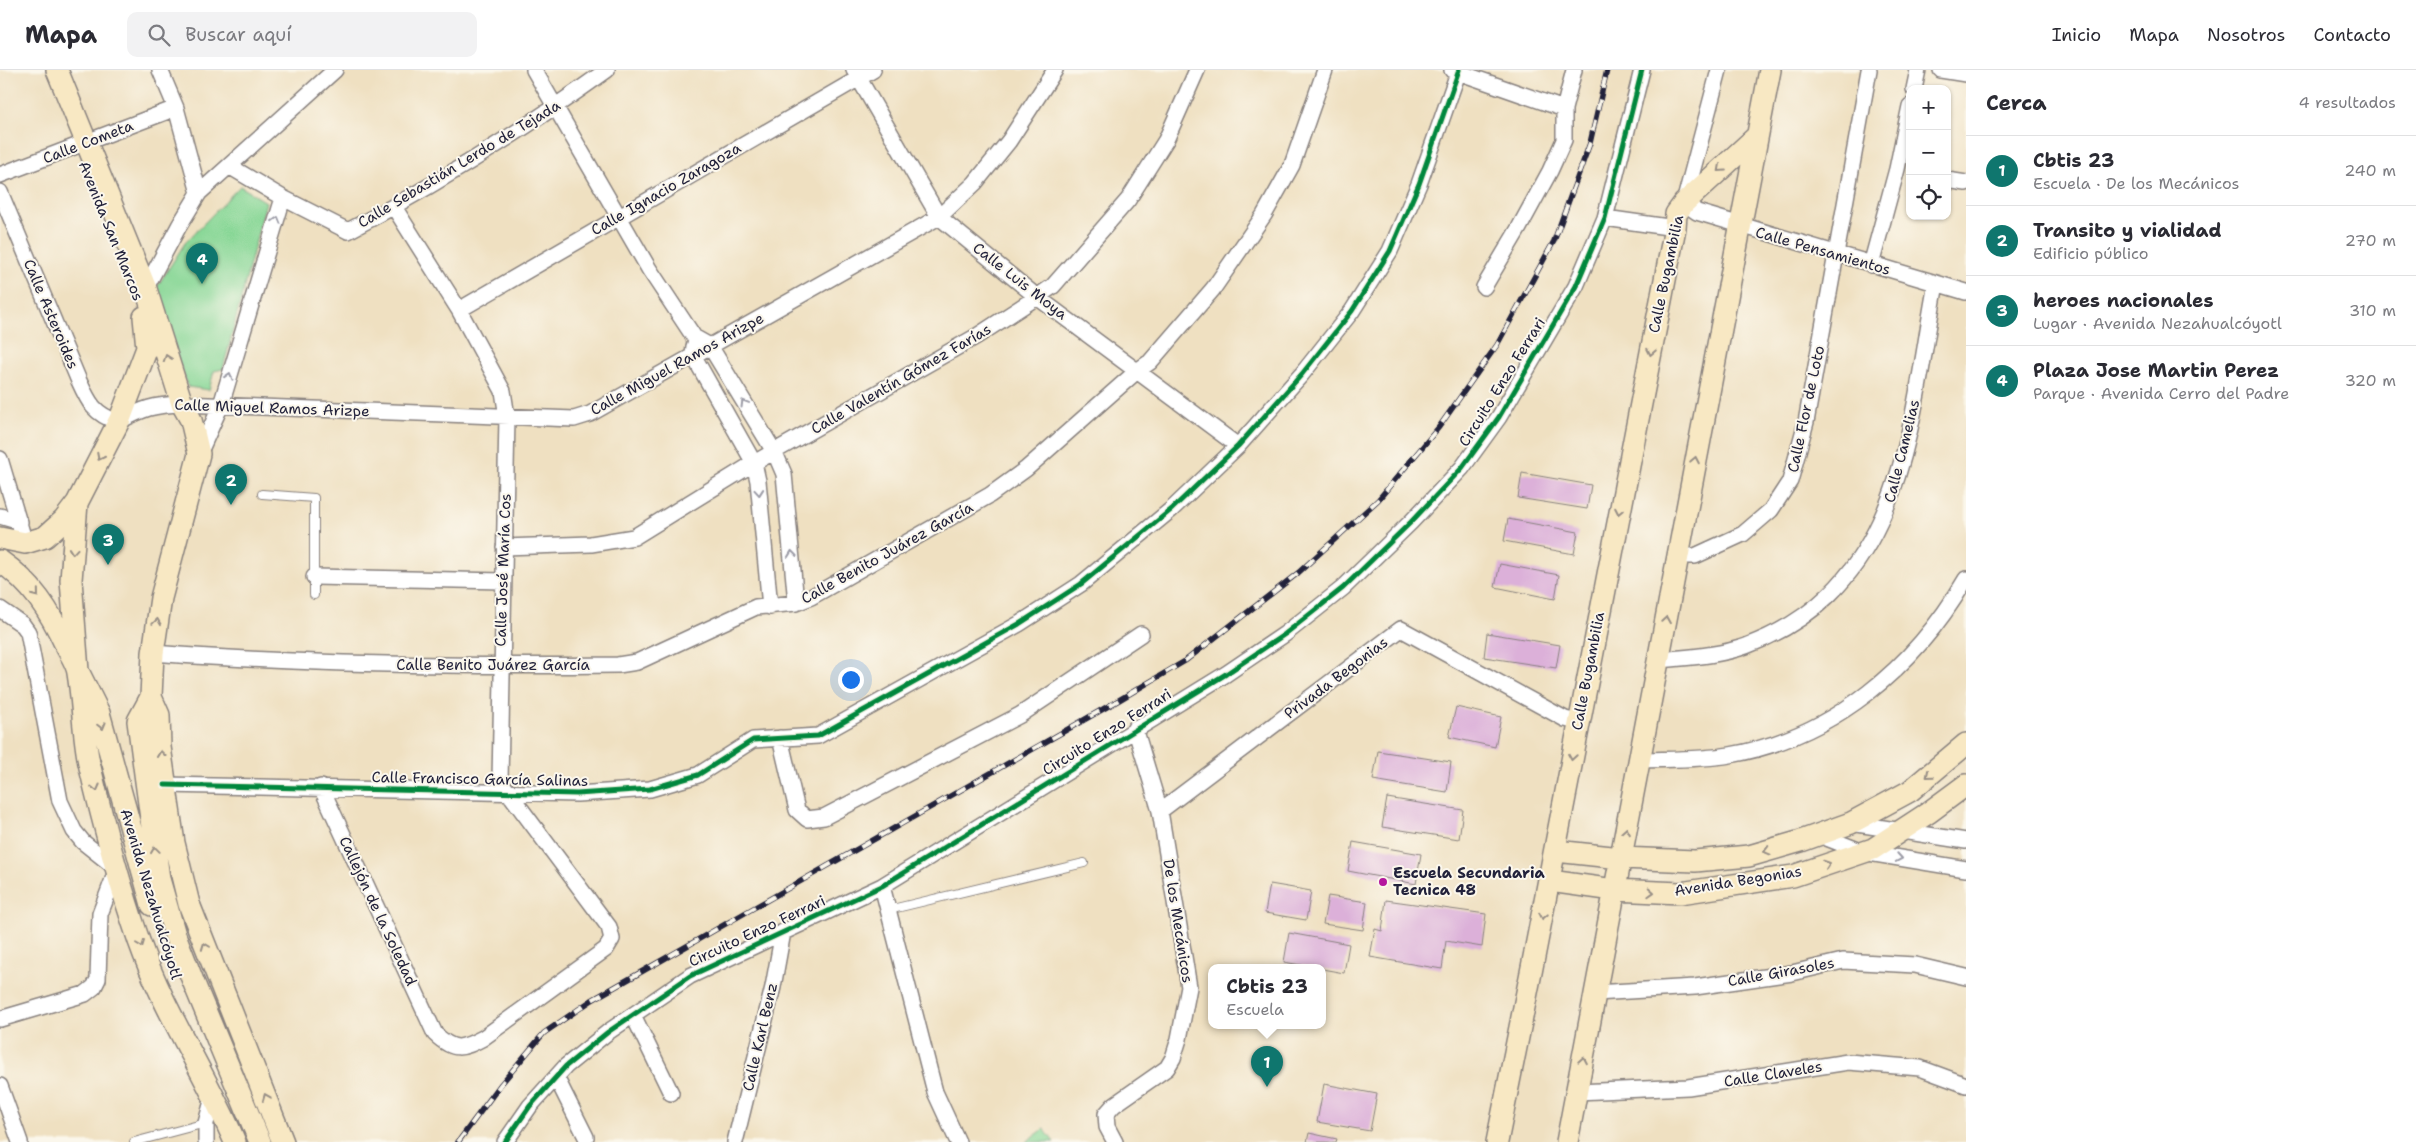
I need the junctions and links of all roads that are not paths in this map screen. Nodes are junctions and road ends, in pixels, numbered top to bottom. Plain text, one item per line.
1 (48, 70) edge
2 (57, 70) edge
3 (160, 70) edge
4 (336, 70) edge
5 (534, 70) edge
6 (607, 70) edge
7 (873, 70) edge
8 (1055, 70) edge
9 (1197, 70) edge
10 (1325, 70) edge
11 (1574, 70) edge
12 (1642, 70) edge
13 (1720, 70) edge
14 (1770, 70) edge
15 (1869, 70) edge
16 (1918, 70) edge
17 (1941, 70) edge
18 (1456, 71) edge
19 (856, 74) edge
20 (1966, 74) edge
21 (1915, 85) edge
22 (556, 106) junction
23 (176, 108) junction
24 (1564, 109) junction
25 (1907, 130) edge
26 (1757, 136) junction
27 (82, 144) junction
28 (229, 166) junction
29 (1903, 171) edge
30 (0, 175) edge
31 (0, 192) edge
32 (200, 193) junction
33 (283, 198) junction
34 (1684, 203) junction
35 (394, 207) junction
36 (618, 216) junction
37 (939, 217) junction
38 (1605, 218) junction
39 (1739, 226) junction
40 (1675, 228) junction
41 (1836, 254) junction
42 (1872, 265) junction
43 (1936, 284) junction
44 (1484, 287) dead end
45 (1966, 292) edge
46 (143, 294) junction
47 (1037, 297) junction
48 (459, 310) junction
49 (694, 337) junction
50 (710, 346) junction
51 (694, 354) junction
52 (1137, 371) junction
53 (182, 404) junction
54 (220, 405) junction
55 (507, 417) junction
56 (118, 422) junction
57 (1238, 446) junction
58 (775, 453) junction
59 (199, 454) junction
60 (0, 459) edge
61 (754, 463) junction
62 (262, 494) dead end
63 (77, 503) junction
64 (0, 516) edge
65 (20, 522) junction
66 (0, 538) edge
67 (24, 543) junction
68 (504, 547) junction
69 (1676, 556) junction
70 (0, 561) edge
71 (314, 577) junction
72 (1966, 579) edge
73 (503, 581) junction
74 (314, 595) dead end
75 (796, 603) junction
76 (770, 607) junction
77 (0, 609) edge
78 (1141, 634) dead end
79 (152, 653) junction
80 (1660, 660) junction
81 (500, 666) junction
82 (78, 671) junction
83 (151, 698) junction
84 (1578, 722) junction
85 (1135, 728) junction
86 (780, 738) junction
87 (1966, 744) edge
88 (1640, 760) junction
89 (1966, 784) edge
90 (165, 785) junction
91 (321, 787) junction
92 (510, 794) junction
93 (1160, 811) junction
94 (1851, 823) junction
95 (1898, 832) junction
96 (1818, 835) junction
97 (1966, 841) edge
98 (1556, 851) junction
99 (1863, 852) junction
100 (1621, 858) junction
101 (1084, 863) dead end
102 (116, 869) junction
103 (1966, 870) edge
104 (1550, 881) junction
105 (882, 886) junction
106 (1614, 890) junction
107 (888, 910) junction
108 (609, 927) joint
109 (783, 932) junction
110 (1966, 977) edge
111 (1595, 993) junction
112 (632, 1015) junction
113 (0, 1019) edge
114 (556, 1077) junction
115 (0, 1086) edge
116 (1966, 1086) edge
117 (1577, 1092) junction
118 (671, 1093) dead end
119 (214, 1094) junction
120 (206, 1123) junction
121 (586, 1137) dead end
122 (16, 1141) edge
123 (134, 1142) edge
124 (206, 1142) edge
125 (235, 1142) edge
126 (247, 1142) edge
127 (260, 1142) edge
128 (283, 1142) edge
129 (505, 1142) edge
130 (735, 1142) edge
131 (958, 1142) edge
132 (1116, 1142) edge
133 (1497, 1142) edge
134 (1567, 1142) edge

1 - 27 main road, Avenida San Marcos
2 - 27 main road, Avenida San Marcos
3 - 23 street
4 - 28 street
5 - 22 street
6 - 22 street, Calle Sebastián Lerdo de Tejada
7 - 19 street, Calle Ignacio Zaragoza
8 - 37 street, Calle Miguel Ramos Arizpe
9 - 47 street, Calle Valentín Gómez Farías
10 - 52 street, Calle Benito Juárez García
11 - 24 street
12 - 38 street, Circuito Enzo Ferrari
13 - 34 street
14 - 26 main road
15 - 41 street, Calle Flor de Loto
16 - 21 street
17 - 20 street
18 - 24 street
18 - 57 street, Calle Francisco García Salinas
19 - 36 street, Calle Ignacio Zaragoza
19 - 37 street, Calle Luis Moya
22 - 35 street, Calle Sebastián Lerdo de Tejada
22 - 36 street
23 - 27 street, Calle Cometa
23 - 32 street
24 - 44 street
25 - 29 street
26 -> 34 main road
26 - 39 main road
27 - 30 street, Calle Cometa
27 - 46 main road, Avenida San Marcos
28 - 32 street
28 - 33 street, Calle Sebastián Lerdo de Tejada
29 - 42 street
31 - 56 street, Calle Asteroides
32 - 46 street
33 - 35 street, Calle Sebastián Lerdo de Tejada
54 -> 33 street
34 - 39 street, Calle Pensamientos
34 - 40 main road, Calle Bugambilia
35 - 48 street, Calle José María Cos
36 - 48 street, Calle Ignacio Zaragoza
36 - 49 street
37 - 47 street, Calle Luis Moya
37 - 50 street, Calle Miguel Ramos Arizpe
38 - 40 street
38 - 85 street, Circuito Enzo Ferrari
39 - 41 street, Calle Pensamientos
69 -> 39 main road
40 -> 84 main road, Calle Bugambilia
41 - 42 street, Calle Pensamientos
41 - 69 street, Calle Flor de Loto
42 - 43 street, Calle Pensamientos
43 - 45 street, Calle Pensamientos
43 - 80 street, Calle Camelias
53 -> 46 main road
46 - 56 main road, Avenida San Marcos
47 - 52 street, Calle Luis Moya
47 - 58 street, Calle Valentín Gómez Farías
48 - 55 street, Calle José María Cos
49 - 50 street
49 - 51 street
50 - 51 street, Calle Miguel Ramos Arizpe
58 -> 50 street
51 - 55 street, Calle Miguel Ramos Arizpe
51 - 61 street
52 - 57 street, Calle Luis Moya
52 - 75 street, Calle Benito Juárez García
53 - 54 street, Calle Miguel Ramos Arizpe
53 - 56 street, Calle Miguel Ramos Arizpe
53 - 59 main road
54 - 55 street, Calle Miguel Ramos Arizpe
54 - 59 street
55 - 68 street, Calle José María Cos
56 -> 63 main road, Avenida San Marcos
57 - 86 street, Calle Francisco García Salinas
58 - 61 street, Calle Valentín Gómez Farías
75 -> 58 street
79 -> 59 main road, Avenida Nezahualcóyotl
60 - 65 street
61 - 68 street, Calle Valentín Gómez Farías
61 -> 76 street
62 - 71 lane
63 - 67 main road
63 -> 82 main road, Avenida Nezahualcóyotl
64 - 65 street
65 - 67 street
66 - 67 main road
68 - 73 street, Calle José María Cos
80 -> 69 main road
70 -> 82 main road
71 - 73 street
71 - 74 lane
72 - 88 street
73 - 81 street, Calle José María Cos
75 - 76 street, Calle Benito Juárez García
76 - 81 street, Calle Benito Juárez García
77 - 102 street
78 - 86 street
79 - 81 street, Calle Benito Juárez García
79 - 83 main road, Avenida Nezahualcóyotl
80 - 88 main road
81 - 92 street, Calle José María Cos
82 -> 102 main road, Avenida Nezahualcóyotl
82 -> 126 main road, Avenida Nezahualcóyotl
90 -> 83 main road, Avenida Nezahualcóyotl
127 -> 83 main road, Avenida Nezahualcóyotl
84 - 93 street, Privada Begonias
84 -> 98 main road, Calle Bugambilia
85 - 93 street, De los Mecánicos
85 - 105 street, Circuito Enzo Ferrari
86 - 92 street, Calle Francisco García Salinas
87 -> 94 main road, Avenida Begonias
100 -> 88 main road
89 - 95 main road, Avenida Begonias
90 - 91 street, Calle Francisco García Salinas
128 -> 90 main road, Avenida Nezahualcóyotl
91 - 92 street, Calle Francisco García Salinas
91 - 108 street, Callejón de la Soledad
92 - 108 street, Calle José María Cos
93 - 132 street, De los Mecánicos
94 - 95 street
94 - 96 main road, Avenida Begonias
95 - 97 street
95 - 99 main road, Avenida Begonias
96 - 99 street, Avenida Begonias
96 -> 100 main road, Avenida Begonias
98 - 100 main road, Avenida Begonias
98 - 104 main road, Calle Bugambilia
99 -> 103 street, Avenida Begonias
106 -> 99 main road, Avenida Begonias
100 - 106 main road
101 - 107 lane
102 - 113 street
102 -> 119 main road, Avenida Nezahualcóyotl
104 - 106 main road, Avenida Begonias
104 -> 133 main road, Calle Bugambilia
105 - 107 street
105 - 109 street, Circuito Enzo Ferrari
106 - 111 main road
107 - 131 street
109 - 112 street, Circuito Enzo Ferrari
109 - 130 street, Calle Karl Benz
110 - 111 street, Calle Girasoles
117 -> 111 main road
112 - 114 street, Circuito Enzo Ferrari
112 - 118 street
114 - 121 street
114 - 129 street, Circuito Enzo Ferrari
115 - 122 street
116 - 117 street, Calle Claveles
117 - 134 main road
119 - 120 street
119 - 125 main road, Avenida Nezahualcóyotl
120 - 123 lane
120 - 124 street

